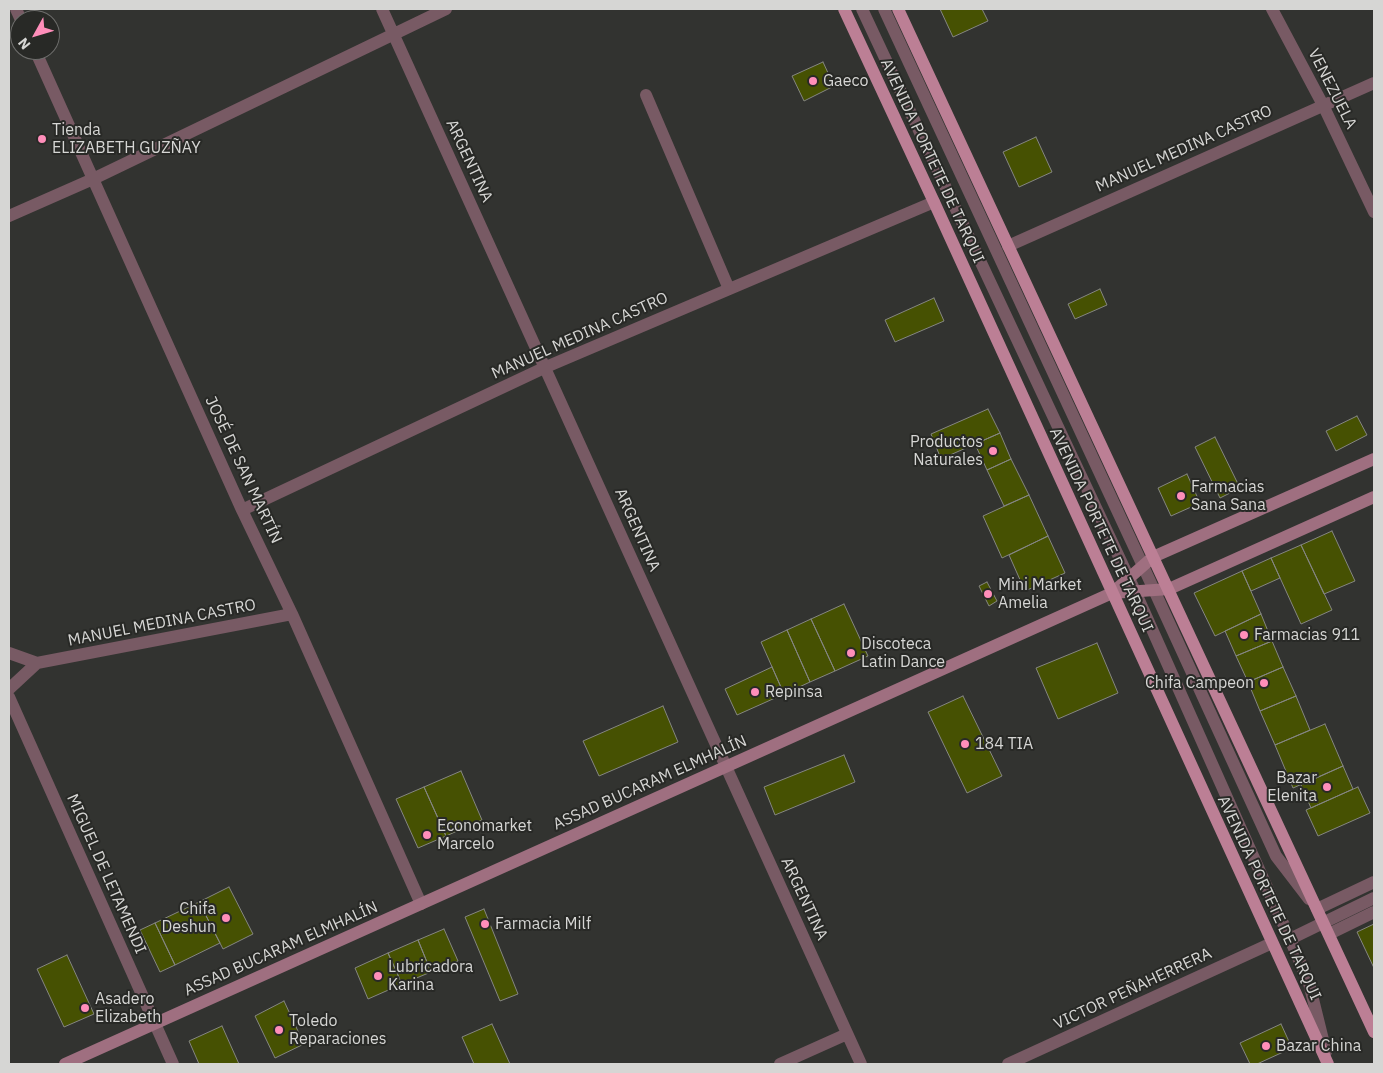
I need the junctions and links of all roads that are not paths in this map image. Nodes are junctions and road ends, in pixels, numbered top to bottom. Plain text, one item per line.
1 (382, 9) edge
2 (446, 9) edge
3 (844, 9) edge
4 (862, 9) edge
5 (884, 9) edge
6 (898, 9) edge
7 (1272, 9) edge
8 (394, 35) junction
9 (39, 60) edge
10 (1374, 84) edge
11 (646, 96) dead end
12 (1323, 105) junction
13 (93, 179) junction
14 (934, 202) junction
15 (1374, 212) edge
16 (9, 216) edge
17 (1008, 246) junction
18 (729, 289) junction
19 (546, 367) junction
20 (1374, 459) edge
21 (1374, 497) edge
22 (242, 510) junction
23 (1148, 561) junction
24 (1128, 579) junction
25 (1169, 589) junction
26 (1155, 590) junction
27 (1135, 591) junction
28 (1112, 593) junction
29 (292, 614) junction
30 (9, 653) edge
31 (37, 664) junction
32 (9, 689) edge
33 (9, 697) edge
34 (726, 767) junction
35 (1374, 882) edge
36 (1374, 898) edge
37 (421, 904) junction
38 (1317, 909) junction
39 (1374, 912) edge
40 (1326, 928) junction
41 (1290, 939) junction
42 (1272, 943) junction
43 (155, 1024) junction
44 (1374, 1032) edge
45 (847, 1034) junction
46 (65, 1064) edge
47 (173, 1064) edge
48 (780, 1064) edge
49 (861, 1064) edge
50 (1008, 1064) edge
51 (1328, 1064) edge

1 - 8 street, ARGENTINA
2 - 8 street
3 - 14 main road, AVENIDA PORTETE DE TARQUI
4 - 24 street, AVENIDA PORTETE DE TARQUI
5 - 23 street, AVENIDA PORTETE DE TARQUI
6 - 17 main road, AVENIDA PORTETE DE TARQUI
7 - 12 street, VENEZUELA
8 - 13 street
8 - 19 street, ARGENTINA
9 - 13 street, JOSÉ DE SAN MARTÍN
10 - 12 street, MANUEL MEDINA CASTRO
11 - 18 street
12 - 15 street, VENEZUELA
12 - 17 street, MANUEL MEDINA CASTRO
13 - 16 street
13 - 22 street, JOSÉ DE SAN MARTÍN
14 - 18 street, MANUEL MEDINA CASTRO
14 - 28 main road, AVENIDA PORTETE DE TARQUI
17 - 23 main road, AVENIDA PORTETE DE TARQUI
18 - 19 street, MANUEL MEDINA CASTRO
19 - 22 street, MANUEL MEDINA CASTRO
19 - 34 street, ARGENTINA
20 - 23 street, ASSAD BUCARAM ELMHALÍN
21 - 25 street, ASSAD BUCARAM ELMHALÍN
22 - 29 street, JOSÉ DE SAN MARTÍN
23 - 24 street, ASSAD BUCARAM ELMHALÍN
23 - 25 main road, AVENIDA PORTETE DE TARQUI
23 - 26 street, AVENIDA PORTETE DE TARQUI
24 - 27 street, AVENIDA PORTETE DE TARQUI
24 - 28 street, ASSAD BUCARAM ELMHALÍN
25 - 26 street, ASSAD BUCARAM ELMHALÍN
25 - 38 main road, AVENIDA PORTETE DE TARQUI
26 - 27 street, ASSAD BUCARAM ELMHALÍN
26 - 38 street, AVENIDA PORTETE DE TARQUI
27 - 28 street, ASSAD BUCARAM ELMHALÍN
27 - 41 street, AVENIDA PORTETE DE TARQUI
28 - 34 street, ASSAD BUCARAM ELMHALÍN
28 - 42 main road, AVENIDA PORTETE DE TARQUI
29 - 31 street, MANUEL MEDINA CASTRO
29 - 37 street, JOSÉ DE SAN MARTÍN
30 - 31 street
31 - 32 street
33 - 43 street, MIGUEL DE LETAMENDI
34 - 37 street, ASSAD BUCARAM ELMHALÍN
34 - 45 street, ARGENTINA
35 - 38 street
36 - 40 street
37 - 43 street, ASSAD BUCARAM ELMHALÍN
38 - 40 main road, AVENIDA PORTETE DE TARQUI
39 - 40 street
40 - 41 street
40 - 44 main road, AVENIDA PORTETE DE TARQUI
41 - 51 street, AVENIDA PORTETE DE TARQUI
42 - 50 street, VICTOR PEÑAHERRERA
42 - 51 main road, AVENIDA PORTETE DE TARQUI
43 - 46 street, ASSAD BUCARAM ELMHALÍN
43 - 47 street, MIGUEL DE LETAMENDI
45 - 48 street
45 - 49 street, ARGENTINA

